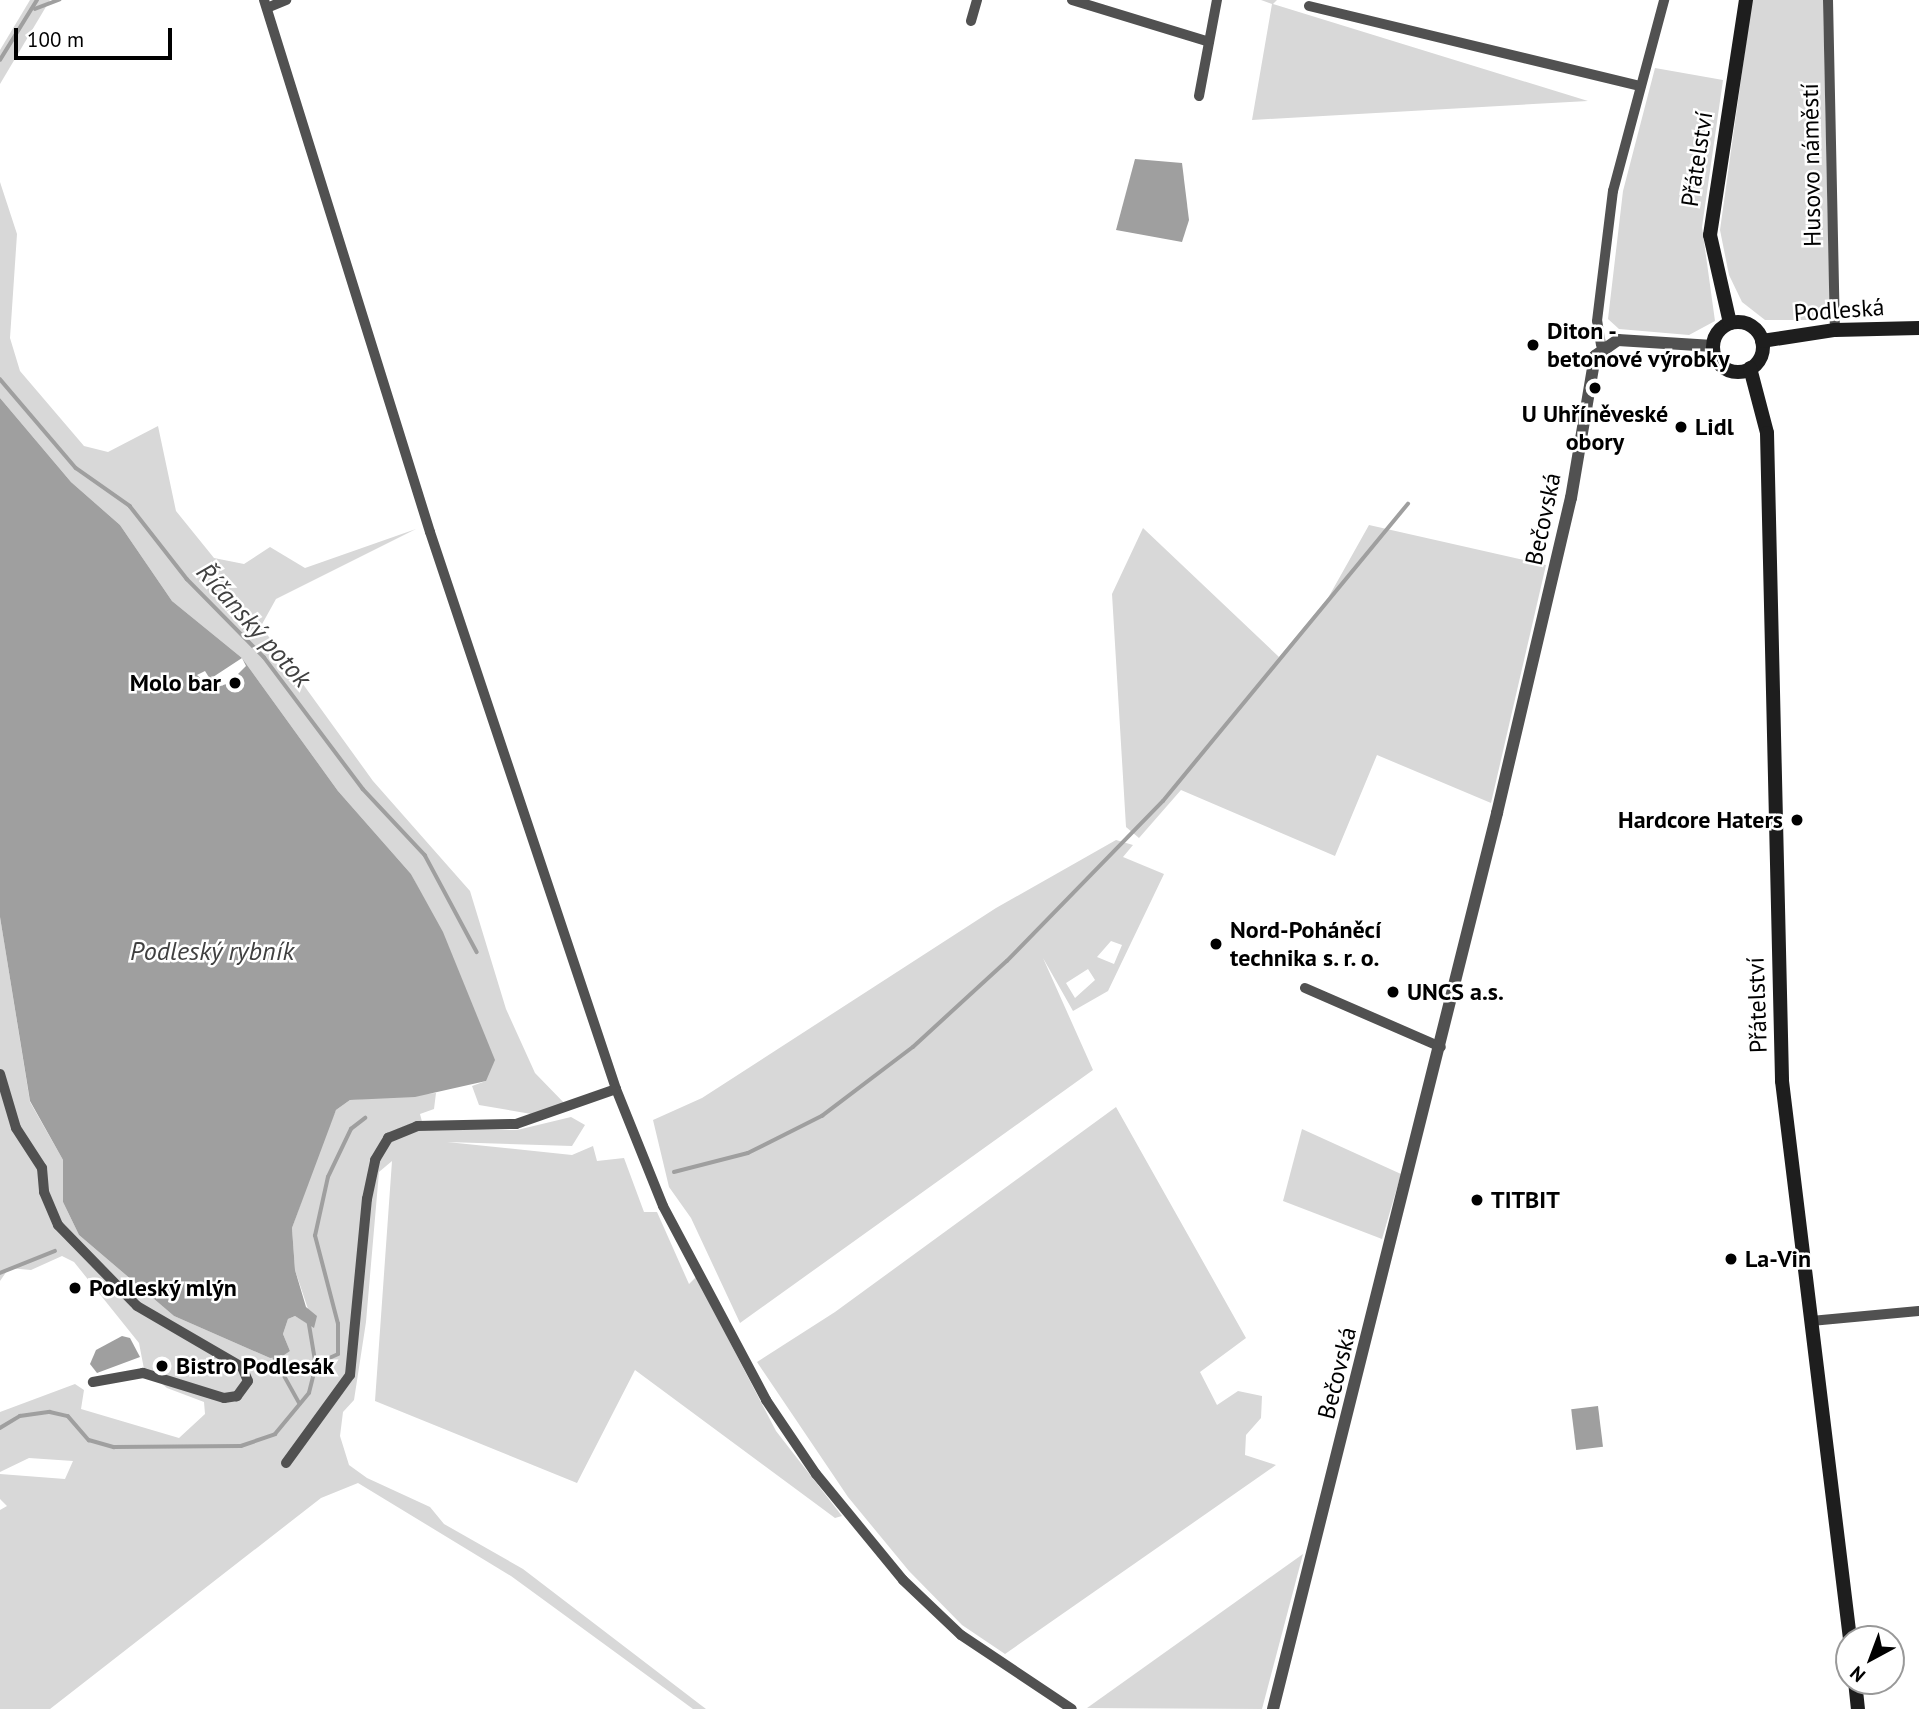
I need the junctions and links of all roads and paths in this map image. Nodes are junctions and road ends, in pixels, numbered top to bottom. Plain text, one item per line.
1 (286, 0) edge
2 (977, 0) edge
3 (1072, 0) edge
4 (1217, 0) edge
5 (1664, 0) edge
6 (1746, 0) edge
7 (1828, 0) edge
8 (266, 4) edge
9 (1309, 6) dead end
10 (971, 21) dead end
11 (1209, 42) junction
12 (1640, 86) junction
13 (1199, 96) dead end
14 (1730, 323) junction
15 (1919, 328) edge
16 (1835, 330) junction
17 (1762, 341) junction
18 (1601, 345) junction
19 (1713, 346) junction
20 (1749, 368) junction
21 (1305, 988) dead end
22 (1441, 1047) junction
23 (0, 1074) edge
24 (616, 1089) junction
25 (1919, 1311) edge
26 (1811, 1321) junction
27 (93, 1382) dead end
28 (286, 1463) dead end
29 (1848, 1625) edge
30 (1072, 1709) edge
31 (1273, 1709) edge

1 - 8 street
2 - 10 street
3 - 11 street
4 - 11 street
5 - 12 street, Bečovská
6 - 14 main road, Přátelství
7 - 16 street, Husovo náměstí
8 - 24 street
9 - 12 street
11 - 13 street
12 - 18 street, Bečovská
14 - 17 main road
14 - 19 main road
15 - 16 main road, Podleská
16 - 17 main road, Podleská
17 - 20 main road
18 - 19 street
18 - 22 street, Bečovská
19 - 20 main road
20 - 26 main road, Přátelství
21 - 22 street
22 - 31 street, Bečovská
23 - 27 street
24 - 28 street
24 - 30 street
25 - 26 street
26 - 29 main road, Přátelství

